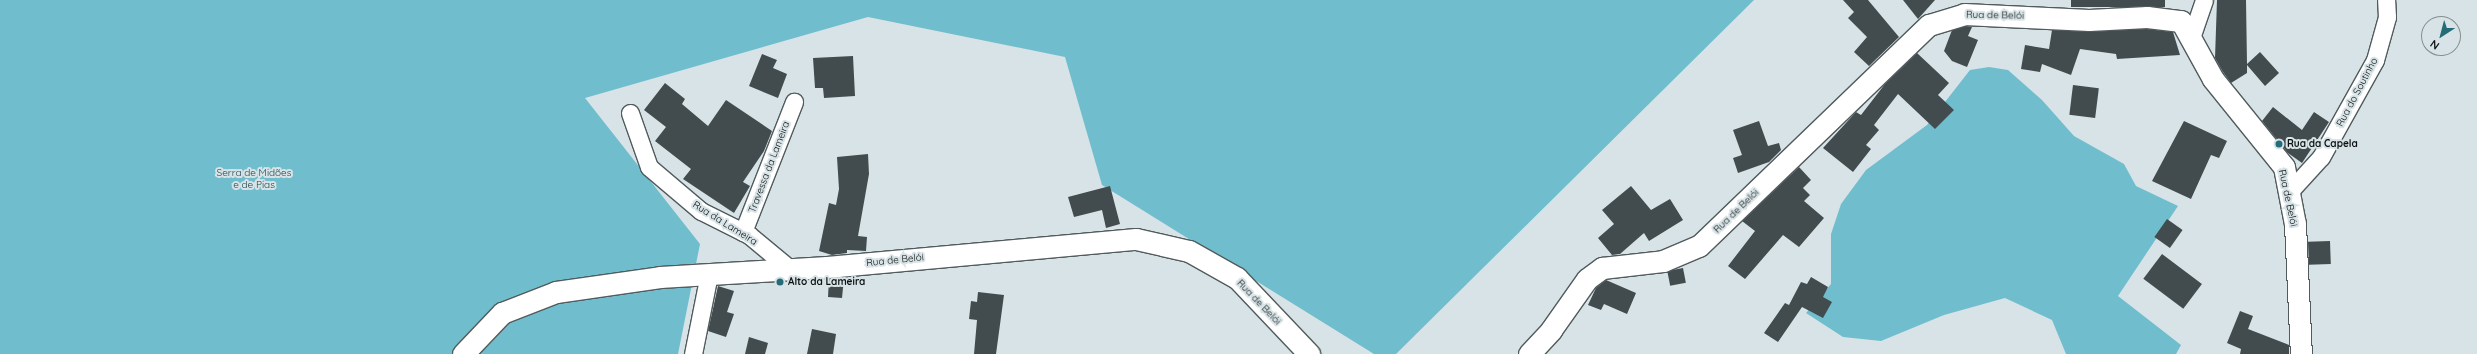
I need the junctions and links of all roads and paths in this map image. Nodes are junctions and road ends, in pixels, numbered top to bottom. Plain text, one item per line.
1 (2204, 0) edge
2 (2386, 0) edge
3 (2191, 38) junction
4 (794, 102) dead end
5 (630, 113) dead end
6 (2289, 192) junction
7 (743, 232) junction
8 (790, 269) junction
9 (709, 274) junction
10 (463, 354) edge
11 (693, 354) edge
12 (1309, 354) edge
13 (1529, 354) edge
14 (2301, 354) edge

1 - 3 street
2 - 6 street, Rua do Soutinho
3 - 6 street, Rua de Belói
3 - 13 street, Rua de Belói
4 - 7 street, Travessa da Lameira
5 - 7 street, Rua da Lameira
6 - 14 street, Rua de Belói
7 - 8 street, Rua da Lameira
8 - 9 street, Rua de Belói
8 - 12 street, Rua de Belói
9 - 10 street, Rua de Belói
9 - 11 street

